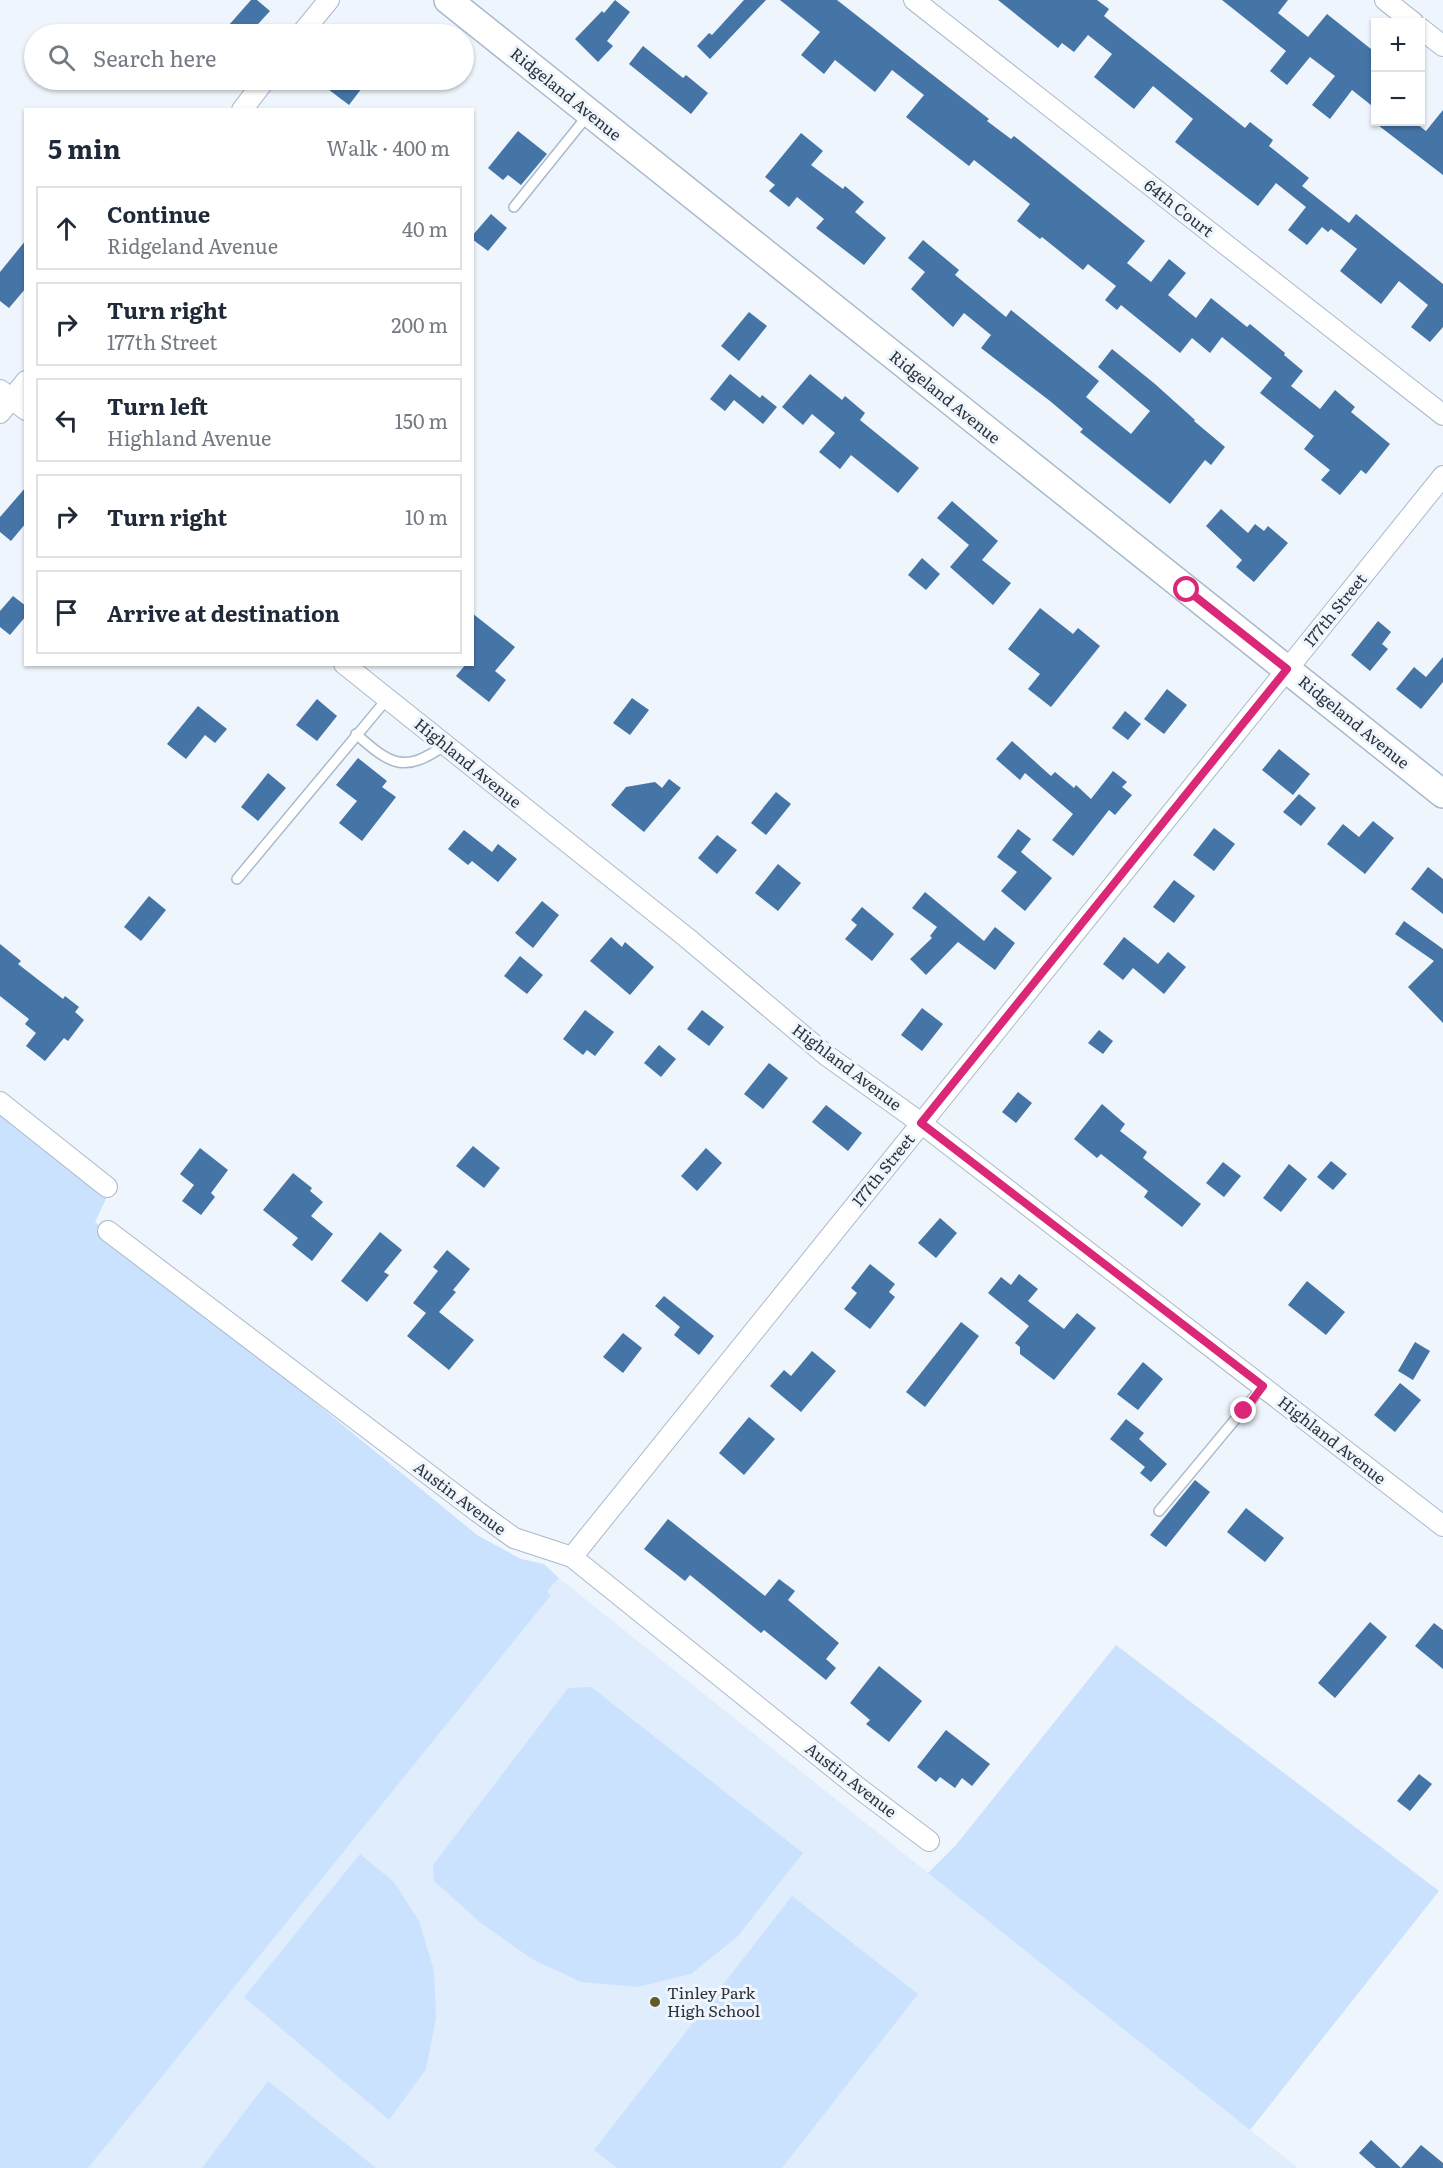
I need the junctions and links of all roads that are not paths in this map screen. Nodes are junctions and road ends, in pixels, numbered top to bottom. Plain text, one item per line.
1 (329, 0) edge
2 (448, 0) edge
3 (914, 0) edge
4 (1385, 0) edge
5 (1408, 18) edge
6 (309, 24) edge
7 (1425, 32) edge
8 (1443, 46) edge
9 (258, 90) edge
10 (244, 108) edge
11 (590, 113) junction
12 (514, 207) dead end
13 (24, 384) edge
14 (9, 403) edge
15 (1443, 415) edge
16 (1443, 476) edge
17 (346, 666) edge
18 (1287, 669) junction
19 (387, 699) junction
20 (356, 734) junction
21 (445, 745) junction
22 (1443, 794) edge
23 (237, 879) dead end
24 (0, 1102) edge
25 (921, 1123) junction
26 (107, 1186) dead end
27 (108, 1231) dead end
28 (1263, 1386) junction
29 (1159, 1511) dead end
30 (1443, 1526) edge
31 (572, 1557) junction
32 (929, 1841) dead end

1 - 6 street
2 - 11 street, Ridgeland Avenue
3 - 15 street, 64th Court
4 - 5 street
7 - 8 street
9 - 10 street
11 - 12 lane
11 - 18 street, Ridgeland Avenue
13 - 14 street
16 - 18 street, 177th Street
17 - 19 street, Highland Avenue
18 - 22 street, Ridgeland Avenue
18 - 25 street, 177th Street
19 - 20 lane
19 - 21 street, Highland Avenue
20 - 21 lane
20 - 23 lane
21 - 25 street, Highland Avenue
24 - 26 street
25 - 28 street, Highland Avenue
25 - 31 street, 177th Street
27 - 31 street, Austin Avenue
28 - 29 lane
28 - 30 street, Highland Avenue
31 - 32 street, Austin Avenue

